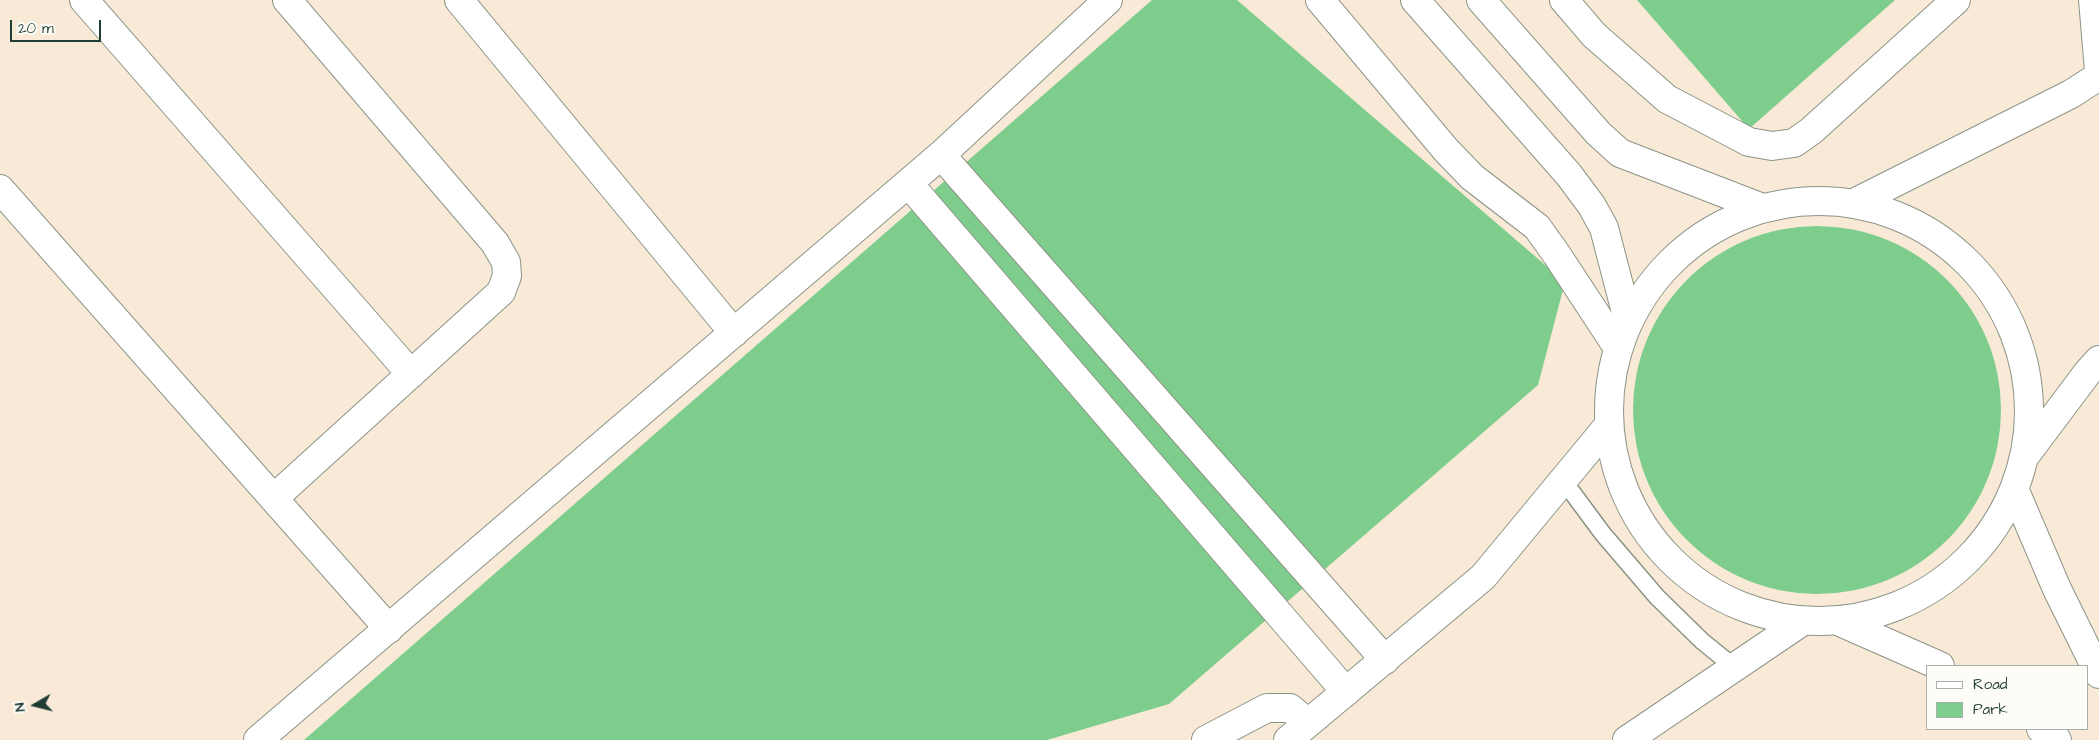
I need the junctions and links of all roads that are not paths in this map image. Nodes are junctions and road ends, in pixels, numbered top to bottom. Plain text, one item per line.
1 (84, 0) edge
2 (287, 0) edge
3 (459, 0) edge
4 (1108, 0) edge
5 (1320, 0) edge
6 (1415, 0) edge
7 (1481, 0) edge
8 (1564, 0) edge
9 (1956, 0) edge
10 (2094, 0) edge
11 (2099, 70) edge
12 (2099, 76) edge
13 (940, 156) junction
14 (908, 183) junction
15 (0, 189) edge
16 (1856, 202) junction
17 (1760, 207) junction
18 (1628, 320) junction
19 (734, 333) junction
20 (1618, 348) junction
21 (2095, 365) edge
22 (410, 374) junction
23 (1608, 426) junction
24 (2025, 456) junction
25 (1563, 480) junction
26 (2014, 491) junction
27 (274, 498) junction
28 (1840, 622) junction
29 (1800, 623) junction
30 (389, 629) junction
31 (1385, 660) junction
32 (1938, 665) edge
33 (1734, 667) junction
34 (2099, 674) edge
35 (1346, 692) junction
36 (2042, 730) edge
37 (1297, 731) edge
38 (258, 740) edge
39 (1206, 740) edge
40 (1627, 740) edge
41 (2057, 740) edge

1 - 22 street
2 - 22 street
3 - 19 street
4 - 13 street
5 - 20 street
6 - 18 street
7 - 17 street
8 - 9 street
10 - 11 street
12 - 16 street
13 - 14 street
13 - 31 street
14 - 19 street
14 - 35 street
15 - 27 street
16 - 17 street
16 - 24 street
17 - 18 street
18 - 20 street
19 - 30 street
20 - 23 street
21 - 24 street
22 - 27 street
23 - 25 street
23 - 29 street
24 - 26 street
25 - 31 street
25 - 33 lane
26 - 28 street
26 - 34 street
27 - 30 street
28 - 29 street
28 - 32 street
29 - 33 street
30 - 38 street
31 - 35 street
33 - 40 street
35 - 37 street
36 - 41 street
37 - 39 street

